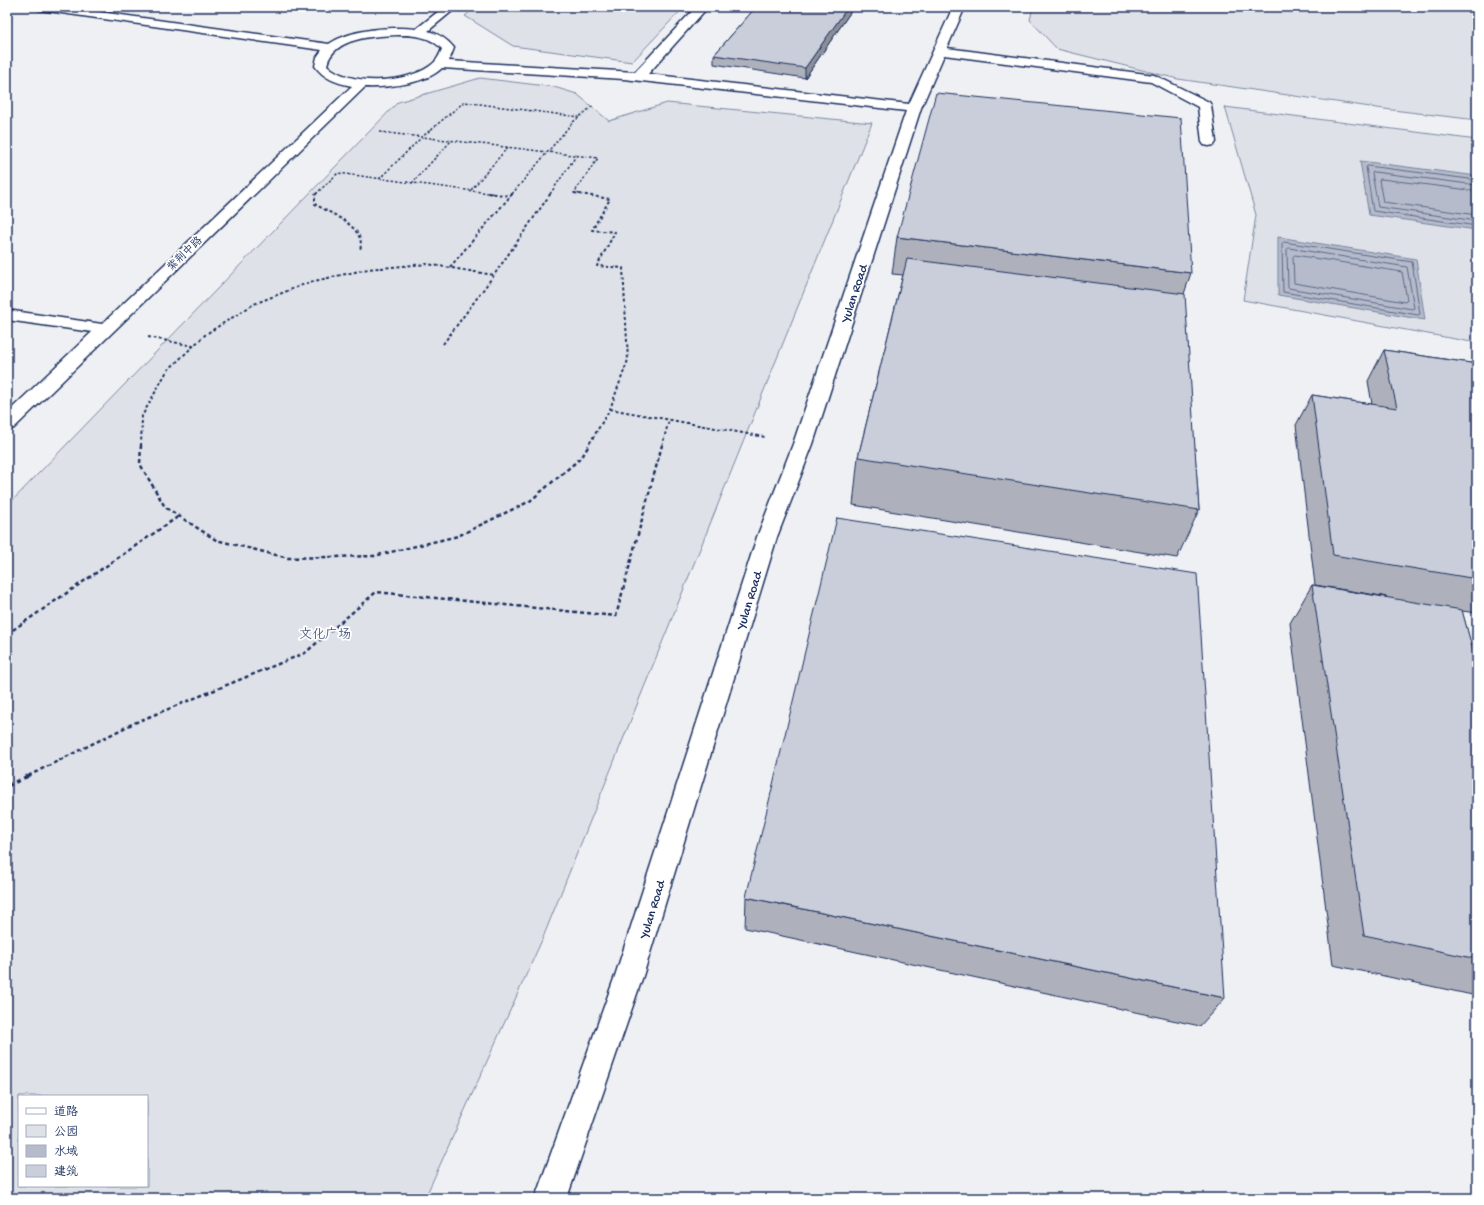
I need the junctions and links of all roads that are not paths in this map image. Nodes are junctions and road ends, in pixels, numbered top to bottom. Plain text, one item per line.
1 (40, 7) edge
2 (122, 7) edge
3 (451, 7) edge
4 (702, 7) edge
5 (959, 7) edge
6 (105, 16) junction
7 (420, 32) junction
8 (331, 48) junction
9 (940, 51) junction
10 (440, 64) junction
11 (638, 77) junction
12 (362, 83) junction
13 (914, 108) junction
14 (1209, 142) dead end
15 (7, 315) edge
16 (104, 330) junction
17 (7, 424) edge
18 (551, 1198) edge

1 - 6 street
2 - 6 street
3 - 7 street
4 - 11 street
5 - 9 street, Yulan Road
6 - 8 street
7 - 8 street
7 - 10 street
8 - 12 street
9 - 13 street, Yulan Road
9 - 14 street
10 - 11 street
10 - 12 street
11 - 13 street
12 - 16 street, 紫荆中路
13 - 18 street, Yulan Road
15 - 16 street
16 - 17 street, 紫荆中路

